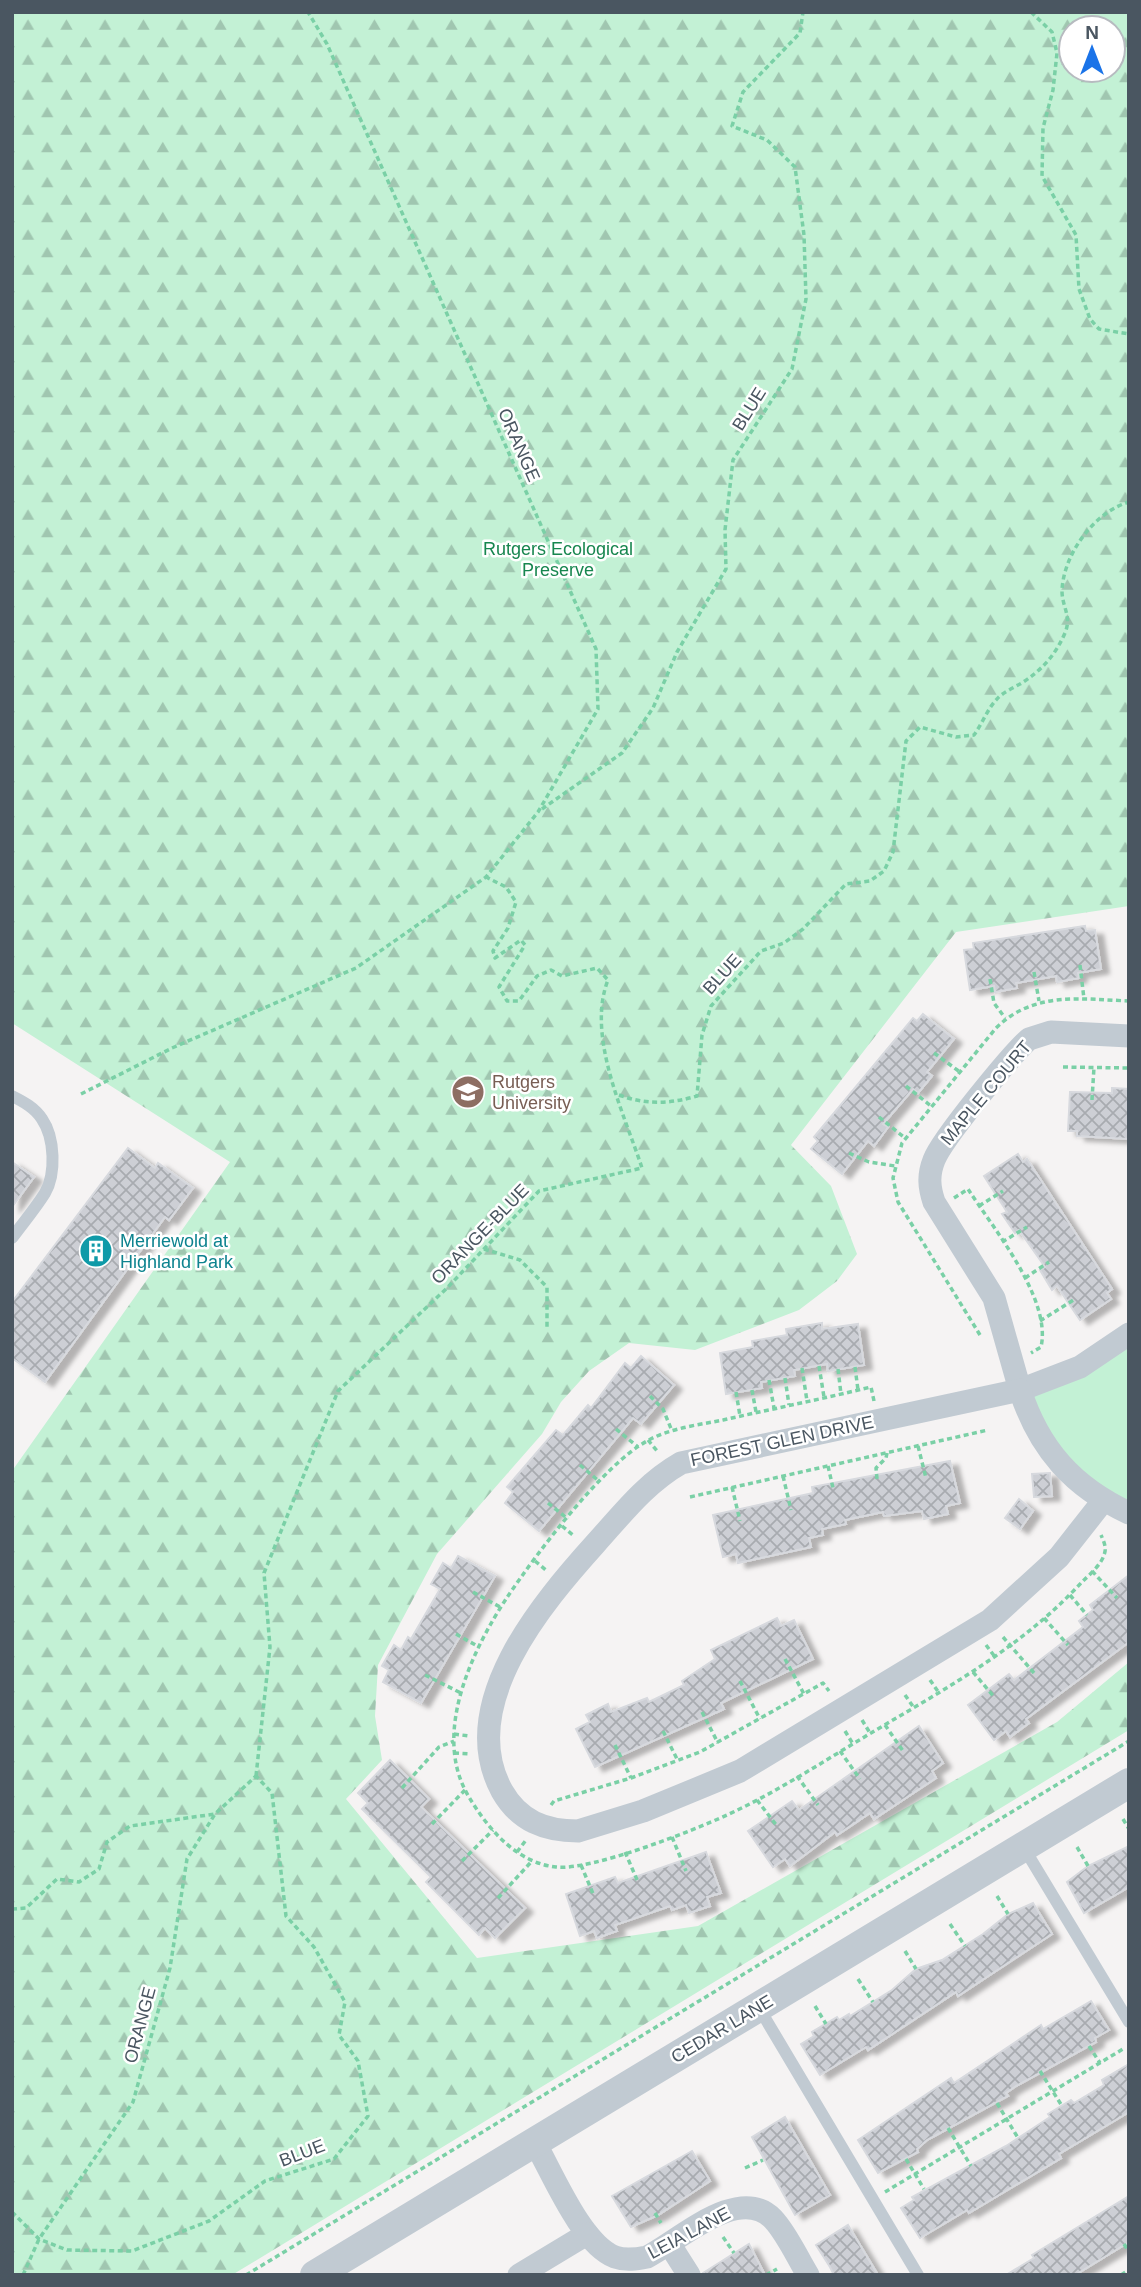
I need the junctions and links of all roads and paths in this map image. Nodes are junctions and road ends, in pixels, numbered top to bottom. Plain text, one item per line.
1 (308, 12) edge
2 (803, 12) edge
3 (1031, 12) edge
4 (1129, 334) edge
5 (1129, 502) edge
6 (538, 812) junction
7 (486, 877) junction
8 (1080, 965) dead end
9 (1034, 972) dead end
10 (990, 979) dead end
11 (1084, 999) junction
12 (1039, 1001) junction
13 (1129, 1001) edge
14 (1005, 1018) junction
15 (1129, 1036) edge
16 (934, 1053) dead end
17 (1063, 1066) dead end
18 (1094, 1067) junction
19 (1129, 1068) edge
20 (960, 1072) junction
21 (906, 1086) dead end
22 (81, 1094) dead end
23 (618, 1094) junction
24 (12, 1096) edge
25 (1092, 1100) dead end
26 (931, 1106) junction
27 (879, 1117) dead end
28 (906, 1138) junction
29 (849, 1153) dead end
30 (895, 1166) junction
31 (1003, 1191) dead end
32 (979, 1206) junction
33 (938, 1208) junction
34 (1027, 1227) dead end
35 (12, 1238) edge
36 (1002, 1242) junction
37 (484, 1249) junction
38 (1049, 1262) dead end
39 (1025, 1278) junction
40 (1074, 1299) dead end
41 (1040, 1321) junction
42 (547, 1328) dead end
43 (1129, 1334) edge
44 (1019, 1355) junction
45 (819, 1366) dead end
46 (855, 1367) dead end
47 (802, 1368) dead end
48 (838, 1369) dead end
49 (786, 1378) dead end
50 (769, 1380) dead end
51 (865, 1388) dead end
52 (752, 1390) dead end
53 (858, 1390) junction
54 (1020, 1390) junction
55 (736, 1392) dead end
56 (841, 1394) junction
57 (650, 1396) dead end
58 (824, 1397) junction
59 (807, 1401) junction
60 (789, 1405) junction
61 (774, 1408) junction
62 (756, 1412) junction
63 (740, 1416) junction
64 (616, 1429) dead end
65 (988, 1430) dead end
66 (672, 1431) junction
67 (918, 1446) junction
68 (638, 1447) junction
69 (887, 1453) junction
70 (580, 1465) dead end
71 (828, 1466) junction
72 (783, 1476) junction
73 (926, 1478) dead end
74 (877, 1479) dead end
75 (600, 1482) junction
76 (732, 1487) junction
77 (833, 1488) dead end
78 (690, 1497) dead end
79 (1103, 1501) junction
80 (548, 1503) dead end
81 (790, 1510) dead end
82 (1129, 1513) edge
83 (568, 1519) junction
84 (740, 1521) dead end
85 (1100, 1533) dead end
86 (1093, 1571) junction
87 (473, 1592) dead end
88 (1070, 1595) junction
89 (1117, 1598) dead end
90 (500, 1607) junction
91 (1087, 1615) dead end
92 (1044, 1618) junction
93 (456, 1634) dead end
94 (1068, 1645) dead end
95 (1010, 1646) junction
96 (479, 1647) junction
97 (785, 1659) dead end
98 (973, 1672) junction
99 (1034, 1673) dead end
100 (425, 1675) dead end
101 (740, 1681) dead end
102 (823, 1683) dead end
103 (463, 1694) junction
104 (804, 1694) junction
105 (995, 1698) dead end
106 (702, 1712) dead end
107 (760, 1719) junction
108 (884, 1725) junction
109 (663, 1731) dead end
110 (454, 1741) junction
111 (1129, 1741) edge
112 (718, 1743) junction
113 (615, 1745) dead end
114 (840, 1751) junction
115 (904, 1751) dead end
116 (678, 1761) junction
117 (256, 1776) junction
118 (797, 1776) junction
119 (631, 1778) junction
120 (860, 1779) dead end
121 (1129, 1783) edge
122 (402, 1788) dead end
123 (465, 1790) junction
124 (757, 1800) junction
125 (554, 1801) dead end
126 (818, 1805) dead end
127 (215, 1814) junction
128 (1123, 1819) dead end
129 (432, 1824) dead end
130 (777, 1826) dead end
131 (1129, 1829) edge
132 (493, 1830) junction
133 (672, 1837) junction
134 (1024, 1847) junction
135 (1077, 1847) dead end
136 (625, 1852) junction
137 (462, 1861) dead end
138 (532, 1861) junction
139 (581, 1865) junction
140 (1088, 1866) dead end
141 (686, 1871) dead end
142 (638, 1882) dead end
143 (594, 1896) dead end
144 (997, 1896) dead end
145 (498, 1898) dead end
146 (12, 1909) edge
147 (1008, 1914) dead end
148 (950, 1924) dead end
149 (965, 1946) dead end
150 (905, 1951) dead end
151 (916, 1969) dead end
152 (858, 1979) dead end
153 (873, 2002) dead end
154 (815, 2006) dead end
155 (759, 2008) junction
156 (1129, 2022) edge
157 (825, 2024) dead end
158 (1089, 2046) dead end
159 (1124, 2049) dead end
160 (1100, 2063) junction
161 (1040, 2071) dead end
162 (1053, 2091) junction
163 (997, 2103) dead end
164 (1062, 2106) dead end
165 (1006, 2119) junction
166 (948, 2128) dead end
167 (1018, 2138) dead end
168 (534, 2141) junction
169 (960, 2148) junction
170 (906, 2159) dead end
171 (762, 2160) dead end
172 (971, 2166) dead end
173 (746, 2168) dead end
174 (915, 2174) junction
175 (924, 2189) dead end
176 (885, 2193) dead end
177 (12, 2212) edge
178 (587, 2234) junction
179 (723, 2237) dead end
180 (39, 2239) junction
181 (1124, 2244) dead end
182 (670, 2245) junction
183 (1129, 2252) edge
184 (734, 2253) dead end
185 (777, 2269) dead end
186 (1129, 2270) edge
187 (23, 2275) edge
188 (246, 2275) edge
189 (315, 2275) edge
190 (519, 2275) edge
191 (689, 2275) edge
192 (766, 2275) edge
193 (808, 2275) edge
194 (918, 2275) edge
195 (1121, 2275) edge

1 - 6 path, ORANGE
2 - 6 path, BLUE
3 - 4 path
5 - 23 path, BLUE
6 - 7 path, ORANGE
7 - 22 path, ORANGE
7 - 23 path, ORANGE-BLUE
8 - 11 path
9 - 12 path
10 - 14 path
11 - 12 path
11 - 13 path
12 - 14 path
14 - 20 path
15 - 33 street, MAPLE COURT
16 - 20 path
17 - 18 path
18 - 19 path
18 - 25 path
20 - 26 path
21 - 26 path
23 - 37 path, ORANGE-BLUE
24 - 35 lane
26 - 28 path
27 - 28 path
28 - 30 path
29 - 30 path
30 - 44 path
31 - 32 path
32 - 33 path
32 - 36 path
33 - 44 street, MAPLE COURT
34 - 36 path
36 - 39 path
37 - 42 path
37 - 117 path, ORANGE-BLUE
38 - 39 path
39 - 41 path
40 - 41 path
41 - 44 path
43 - 54 street, FOREST GLEN DRIVE
44 - 54 street, MAPLE COURT
45 - 58 path
46 - 53 path
47 - 59 path
48 - 56 path
49 - 60 path
50 - 61 path
51 - 53 path
52 - 62 path
53 - 56 path
54 - 79 street
54 - 79 street, FOREST GLEN DRIVE
55 - 63 path
56 - 58 path
57 - 66 path
58 - 59 path
59 - 60 path
60 - 61 path
61 - 62 path
62 - 63 path
63 - 66 path
64 - 68 path
65 - 67 path
66 - 68 path
67 - 69 path
67 - 73 path
68 - 75 path
69 - 71 path
69 - 74 path
70 - 75 path
71 - 72 path
71 - 77 path
72 - 76 path
72 - 81 path
75 - 83 path
76 - 78 path
76 - 84 path
79 - 82 street
80 - 83 path
83 - 90 path
85 - 86 path
86 - 88 path
86 - 89 path
87 - 90 path
88 - 91 path
88 - 92 path
90 - 96 path
92 - 94 path
92 - 95 path
93 - 96 path
95 - 98 path
95 - 99 path
96 - 103 path
97 - 104 path
98 - 105 path
98 - 108 path
100 - 103 path
101 - 107 path
102 - 104 path
103 - 110 path
104 - 107 path
106 - 112 path
107 - 112 path
108 - 114 path
108 - 115 path
109 - 116 path
110 - 122 path
110 - 123 path
111 - 188 path
112 - 116 path
113 - 119 path
114 - 118 path
114 - 120 path
116 - 119 path
117 - 127 path, ORANGE
117 - 180 path, BLUE
118 - 124 path
118 - 126 path
119 - 125 path
121 - 134 street, CEDAR LANE
123 - 129 path
123 - 132 path
124 - 130 path
124 - 133 path
127 - 146 path
127 - 180 path, ORANGE
128 - 131 path
132 - 137 path
132 - 138 path
133 - 136 path
133 - 141 path
134 - 155 street, CEDAR LANE
134 - 156 lane
135 - 140 path
136 - 139 path
136 - 142 path
138 - 139 path
138 - 145 path
139 - 143 path
144 - 147 path
148 - 149 path
150 - 151 path
152 - 153 path
154 - 157 path
155 - 168 street, CEDAR LANE
155 - 194 lane
158 - 160 path
159 - 160 path
160 - 162 path
161 - 162 path
162 - 164 path
162 - 165 path
163 - 165 path
165 - 167 path
165 - 169 path
166 - 169 path
168 - 178 street, LEIA LANE
168 - 189 street, CEDAR LANE
169 - 172 path
169 - 174 path
170 - 174 path
171 - 173 path
174 - 175 path
174 - 176 path
177 - 180 path, BLUE
178 - 182 street, LEIA LANE
178 - 190 street
179 - 184 path
180 - 187 path, ORANGE
181 - 183 path
182 - 191 street
182 - 193 street, LEIA LANE
185 - 192 path
186 - 195 path

